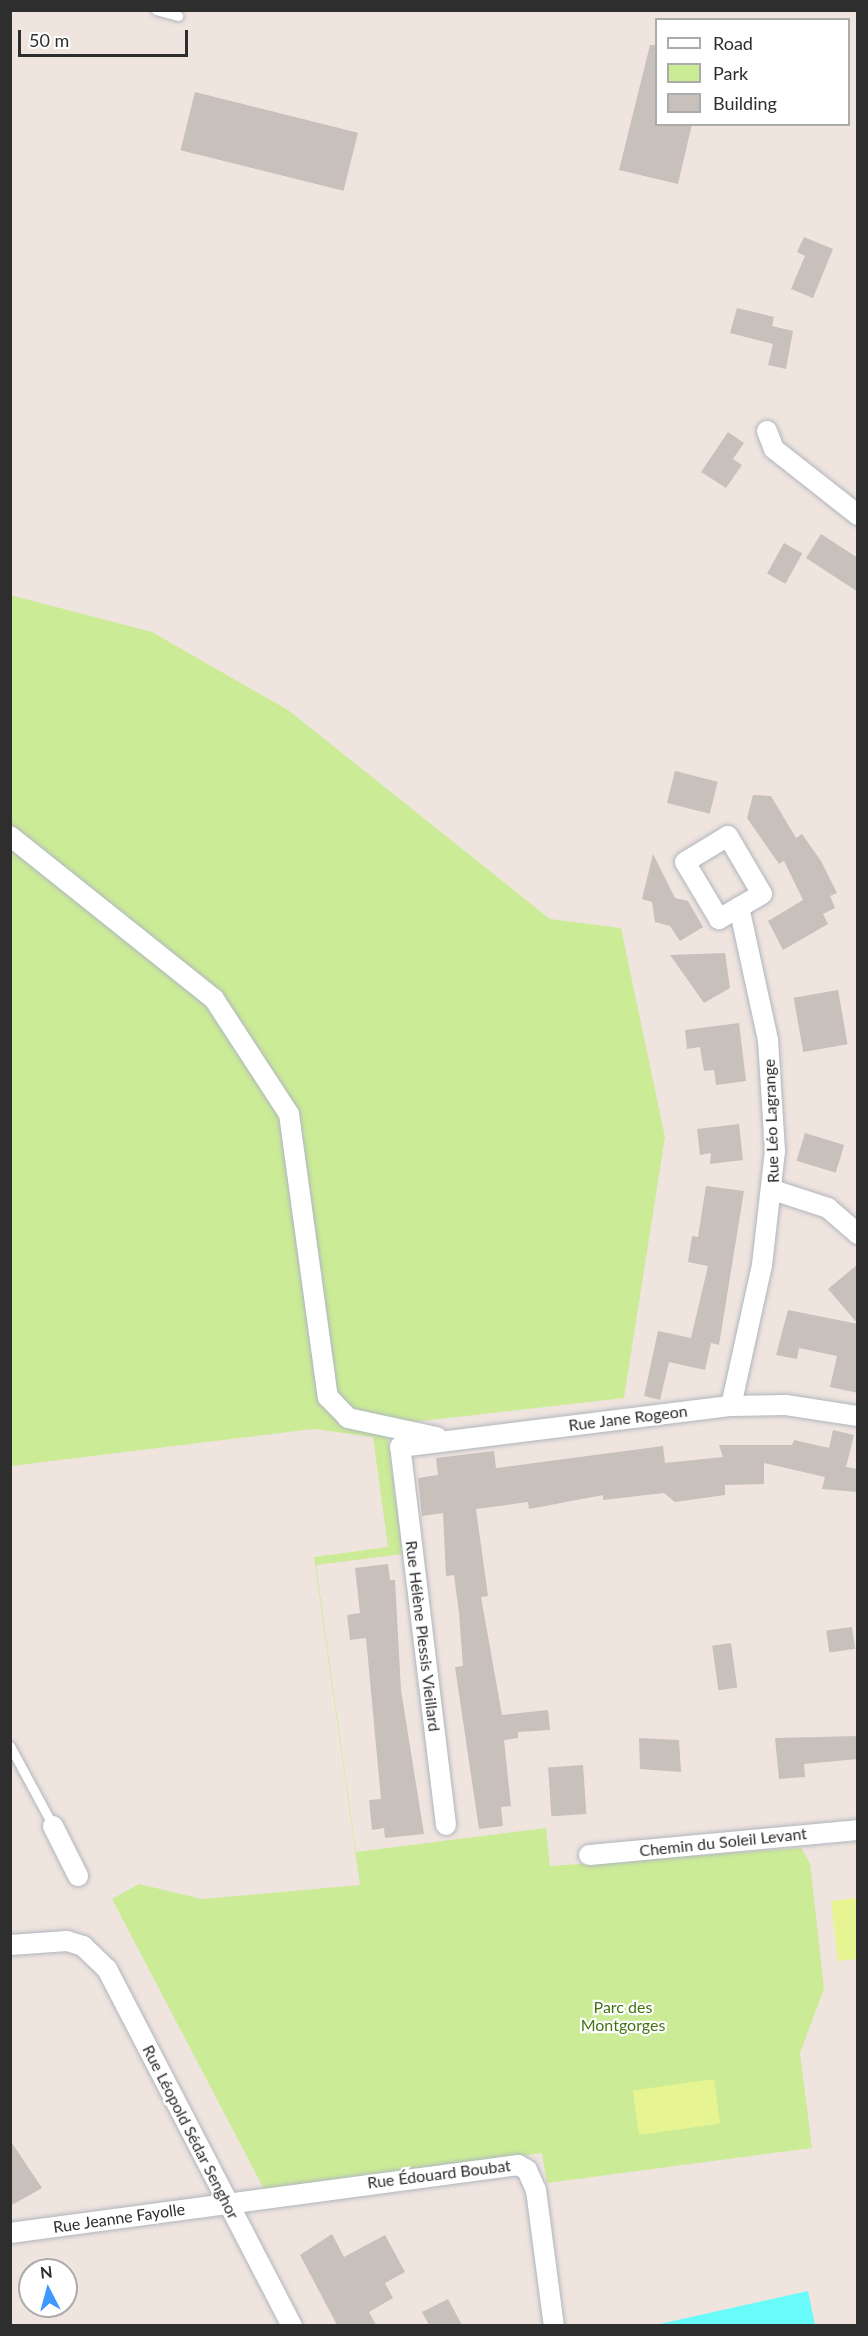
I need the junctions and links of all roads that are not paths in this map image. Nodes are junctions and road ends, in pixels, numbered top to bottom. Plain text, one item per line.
1 (156, 10) edge
2 (178, 16) dead end
3 (767, 431) dead end
4 (858, 515) edge
5 (10, 836) edge
6 (739, 907) dead end
7 (773, 1190) junction
8 (858, 1234) edge
9 (731, 1406) junction
10 (858, 1416) edge
11 (454, 1440) junction
12 (400, 1447) joint
13 (10, 1746) edge
14 (446, 1824) dead end
15 (53, 1826) joint
16 (858, 1830) edge
17 (590, 1855) dead end
18 (78, 1876) dead end
19 (10, 1945) edge
20 (228, 2202) junction
21 (10, 2233) edge
22 (292, 2325) edge
23 (554, 2325) edge

1 - 2 lane
3 - 4 street
5 - 11 street
6 - 7 street, Rue Léo Lagrange
7 - 8 street
7 - 9 street, Rue Léo Lagrange
9 - 10 street, Rue Jane Rogeon
9 - 11 street, Rue Jane Rogeon
11 - 12 street, Rue Jane Rogeon
12 - 14 street, Rue Hélène Plessis Vieillard
13 - 15 lane
15 - 18 street
16 - 17 street, Chemin du Soleil Levant
19 - 20 street, Rue Léopold Sédar Senghor
20 - 21 street, Rue Jeanne Fayolle
20 - 22 street, Rue Léopold Sédar Senghor
20 - 23 street, Rue Édouard Boubat

